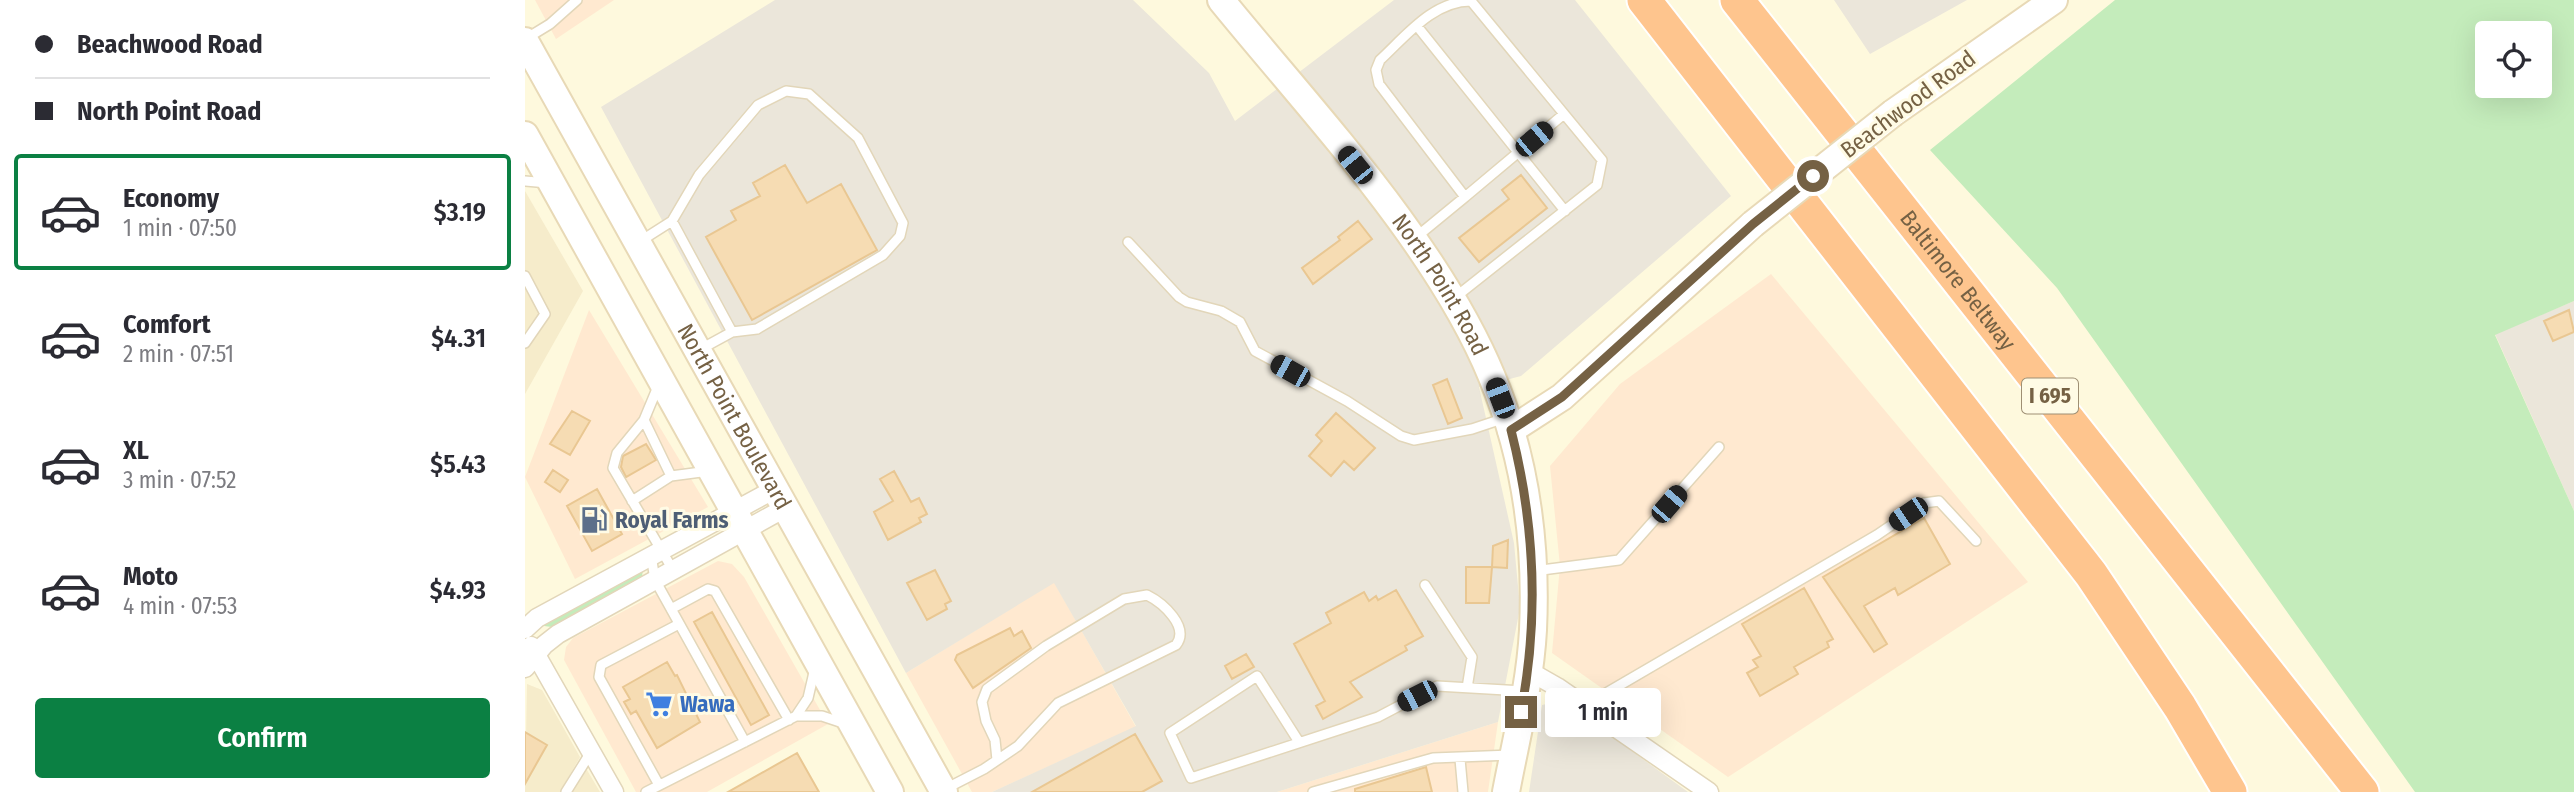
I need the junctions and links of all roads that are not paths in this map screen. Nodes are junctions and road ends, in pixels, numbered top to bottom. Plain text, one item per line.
1 (577, 0) edge
2 (1221, 0) edge
3 (1643, 0) edge
4 (1737, 0) edge
5 (2054, 0) edge
6 (1417, 26) junction
7 (525, 40) edge
8 (1564, 114) junction
9 (525, 135) edge
10 (1518, 152) junction
11 (525, 181) edge
12 (551, 183) junction
13 (1465, 197) junction
14 (1565, 211) junction
15 (672, 221) junction
16 (1412, 240) junction
17 (1128, 242) dead end
18 (638, 243) junction
19 (525, 276) edge
20 (1452, 300) junction
21 (732, 332) junction
22 (525, 343) edge
23 (698, 350) junction
24 (661, 379) junction
25 (644, 420) junction
26 (1509, 424) junction
27 (1719, 447) dead end
28 (712, 471) junction
29 (671, 476) junction
30 (780, 498) junction
31 (632, 501) junction
32 (740, 520) junction
33 (1976, 541) dead end
34 (656, 553) junction
35 (673, 570) junction
36 (1533, 571) junction
37 (655, 580) junction
38 (1425, 584) dead end
39 (671, 609) junction
40 (679, 624) junction
41 (525, 632) edge
42 (817, 660) junction
43 (530, 661) edge
44 (1527, 681) junction
45 (1467, 688) junction
46 (1584, 706) junction
47 (793, 718) junction
48 (854, 727) junction
49 (744, 742) junction
50 (1299, 742) junction
51 (592, 751) junction
52 (1513, 755) junction
53 (1460, 759) junction
54 (997, 760) junction
55 (659, 785) junction
56 (944, 791) edge
57 (566, 792) edge
58 (614, 792) edge
59 (646, 792) edge
60 (890, 792) edge
61 (1313, 792) edge
62 (1463, 792) edge
63 (1506, 792) edge
64 (1709, 792) edge
65 (2230, 792) edge
66 (2362, 792) edge

1 - 7 lane
2 - 16 main road, North Point Road
3 - 65 highway
4 - 66 highway, Baltimore Beltway / I 695
5 - 26 main road, Beachwood Road, bridge
6 - 8 lane
6 - 10 lane
6 - 13 lane
7 - 18 main road, North Point Boulevard
8 - 10 lane
8 - 14 lane
9 - 12 main road, North Point Boulevard
10 - 13 lane
10 - 14 lane
11 - 12 lane
12 - 24 main road, North Point Boulevard
13 - 16 lane
14 - 20 lane
15 - 18 lane
15 - 21 lane
15 - 21 lane
16 - 20 main road, North Point Road
17 - 26 lane
18 - 23 main road, North Point Boulevard
19 - 22 lane
20 - 26 main road, North Point Road
21 - 23 lane
23 - 30 main road, North Point Boulevard
24 - 25 lane
24 - 28 main road, North Point Boulevard
25 - 29 lane
25 - 31 lane
26 - 36 main road, North Point Road
27 - 36 lane
28 - 29 lane
28 - 32 main road, North Point Boulevard
29 - 31 lane
30 - 32 street
30 - 56 main road, North Point Boulevard
31 - 34 lane
32 - 34 street
32 - 35 street
32 - 42 main road, North Point Boulevard
33 - 46 lane
34 - 35 lane
34 - 37 lane
34 - 41 street
35 - 37 street
36 - 44 main road, North Point Road
37 - 39 lane
37 - 43 street
38 - 45 lane
39 - 40 lane
39 - 47 lane
40 - 49 lane
40 - 55 lane
41 - 43 street
42 - 47 lane
42 - 48 main road, North Point Boulevard
43 - 51 street
44 - 45 lane
44 - 46 street
44 - 52 main road, North Point Road
45 - 50 lane
46 - 64 street
47 - 48 lane
47 - 49 lane
48 - 60 main road, North Point Boulevard
49 - 55 lane
50 - 50 lane
51 - 57 lane
51 - 58 street
52 - 53 lane
52 - 63 main road, North Point Road
53 - 61 lane
53 - 62 lane
54 - 54 lane
54 - 56 lane
55 - 59 lane

